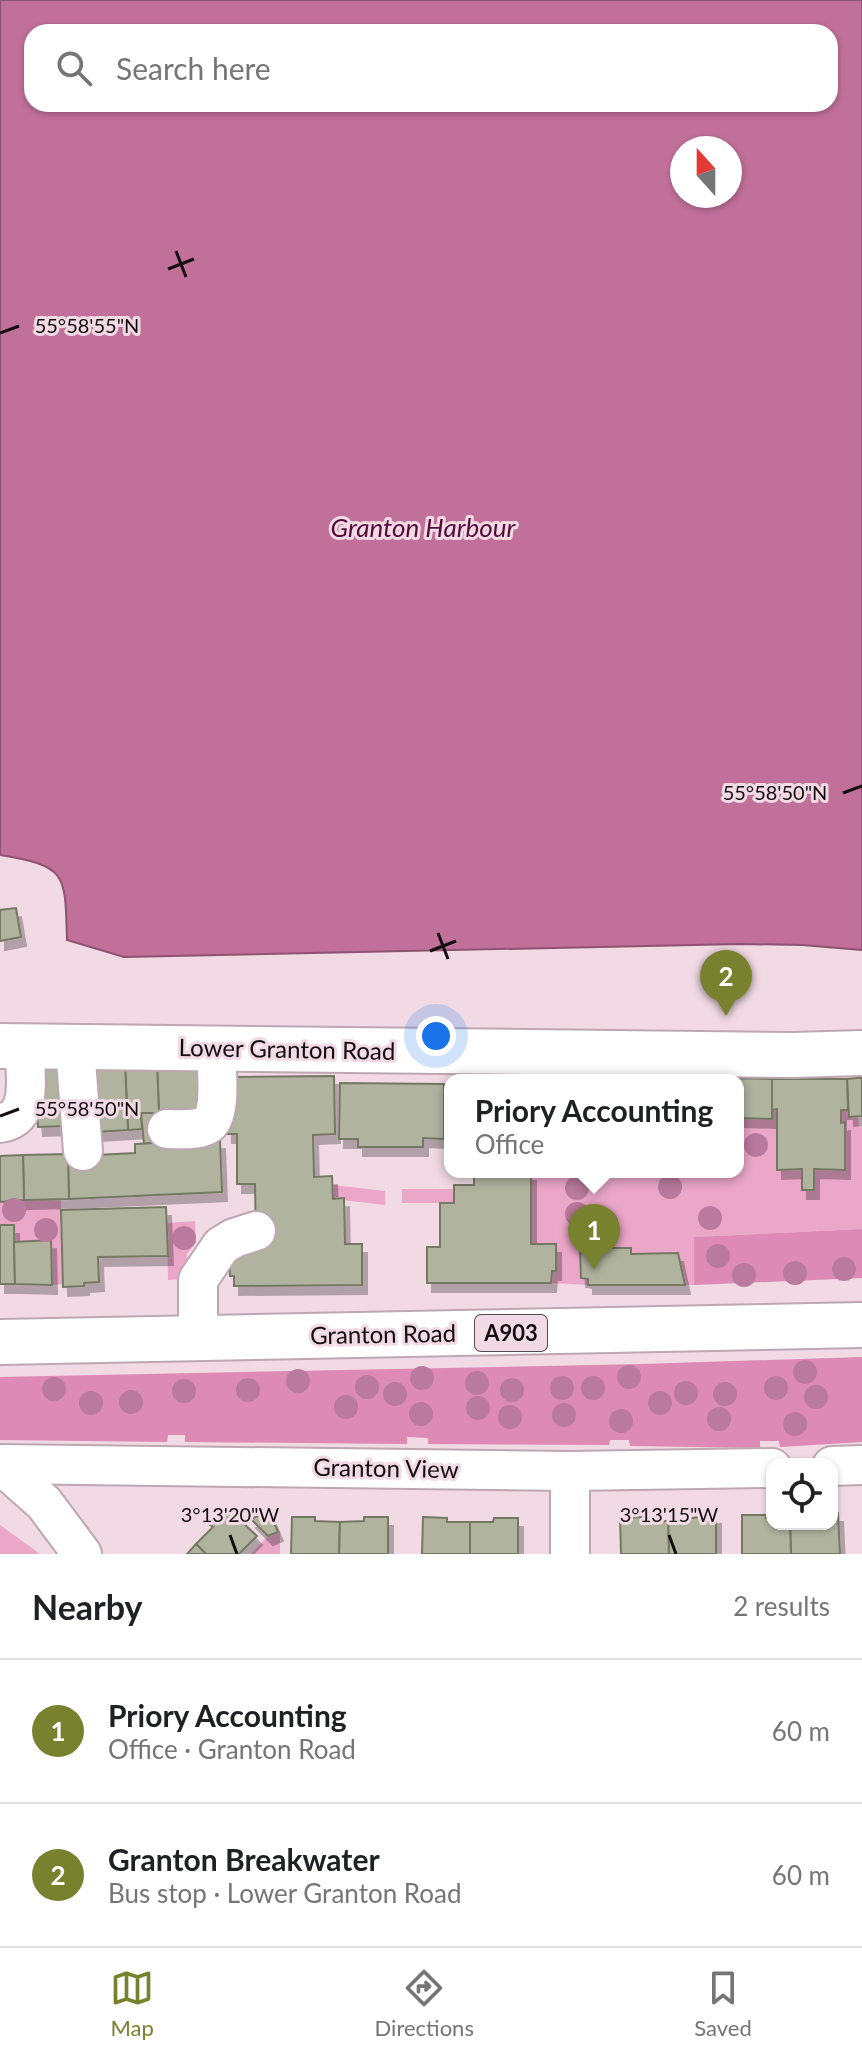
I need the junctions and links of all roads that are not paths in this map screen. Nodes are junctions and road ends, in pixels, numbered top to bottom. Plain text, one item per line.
1 (12, 1047) edge
2 (75, 1048) junction
3 (216, 1049) junction
4 (862, 1053) edge
5 (0, 1123) edge
6 (167, 1129) dead end
7 (83, 1151) dead end
8 (256, 1231) dead end
9 (862, 1325) edge
10 (198, 1338) junction
11 (0, 1342) edge
12 (0, 1464) edge
13 (862, 1465) edge
14 (838, 1466) edge
15 (766, 1468) edge
16 (570, 1471) junction
17 (82, 1554) edge
18 (570, 1554) edge

1 - 2 main road, Lower Granton Road
1 - 5 street
2 - 3 main road, Lower Granton Road
2 - 7 street
3 - 4 main road, Lower Granton Road
3 - 6 street
8 - 10 street
9 - 10 main road, Granton Road / A903
10 - 11 main road, Granton Road / A903
12 - 16 street, Granton View
12 - 17 street
13 - 14 street
15 - 16 street, Granton View
16 - 18 street

